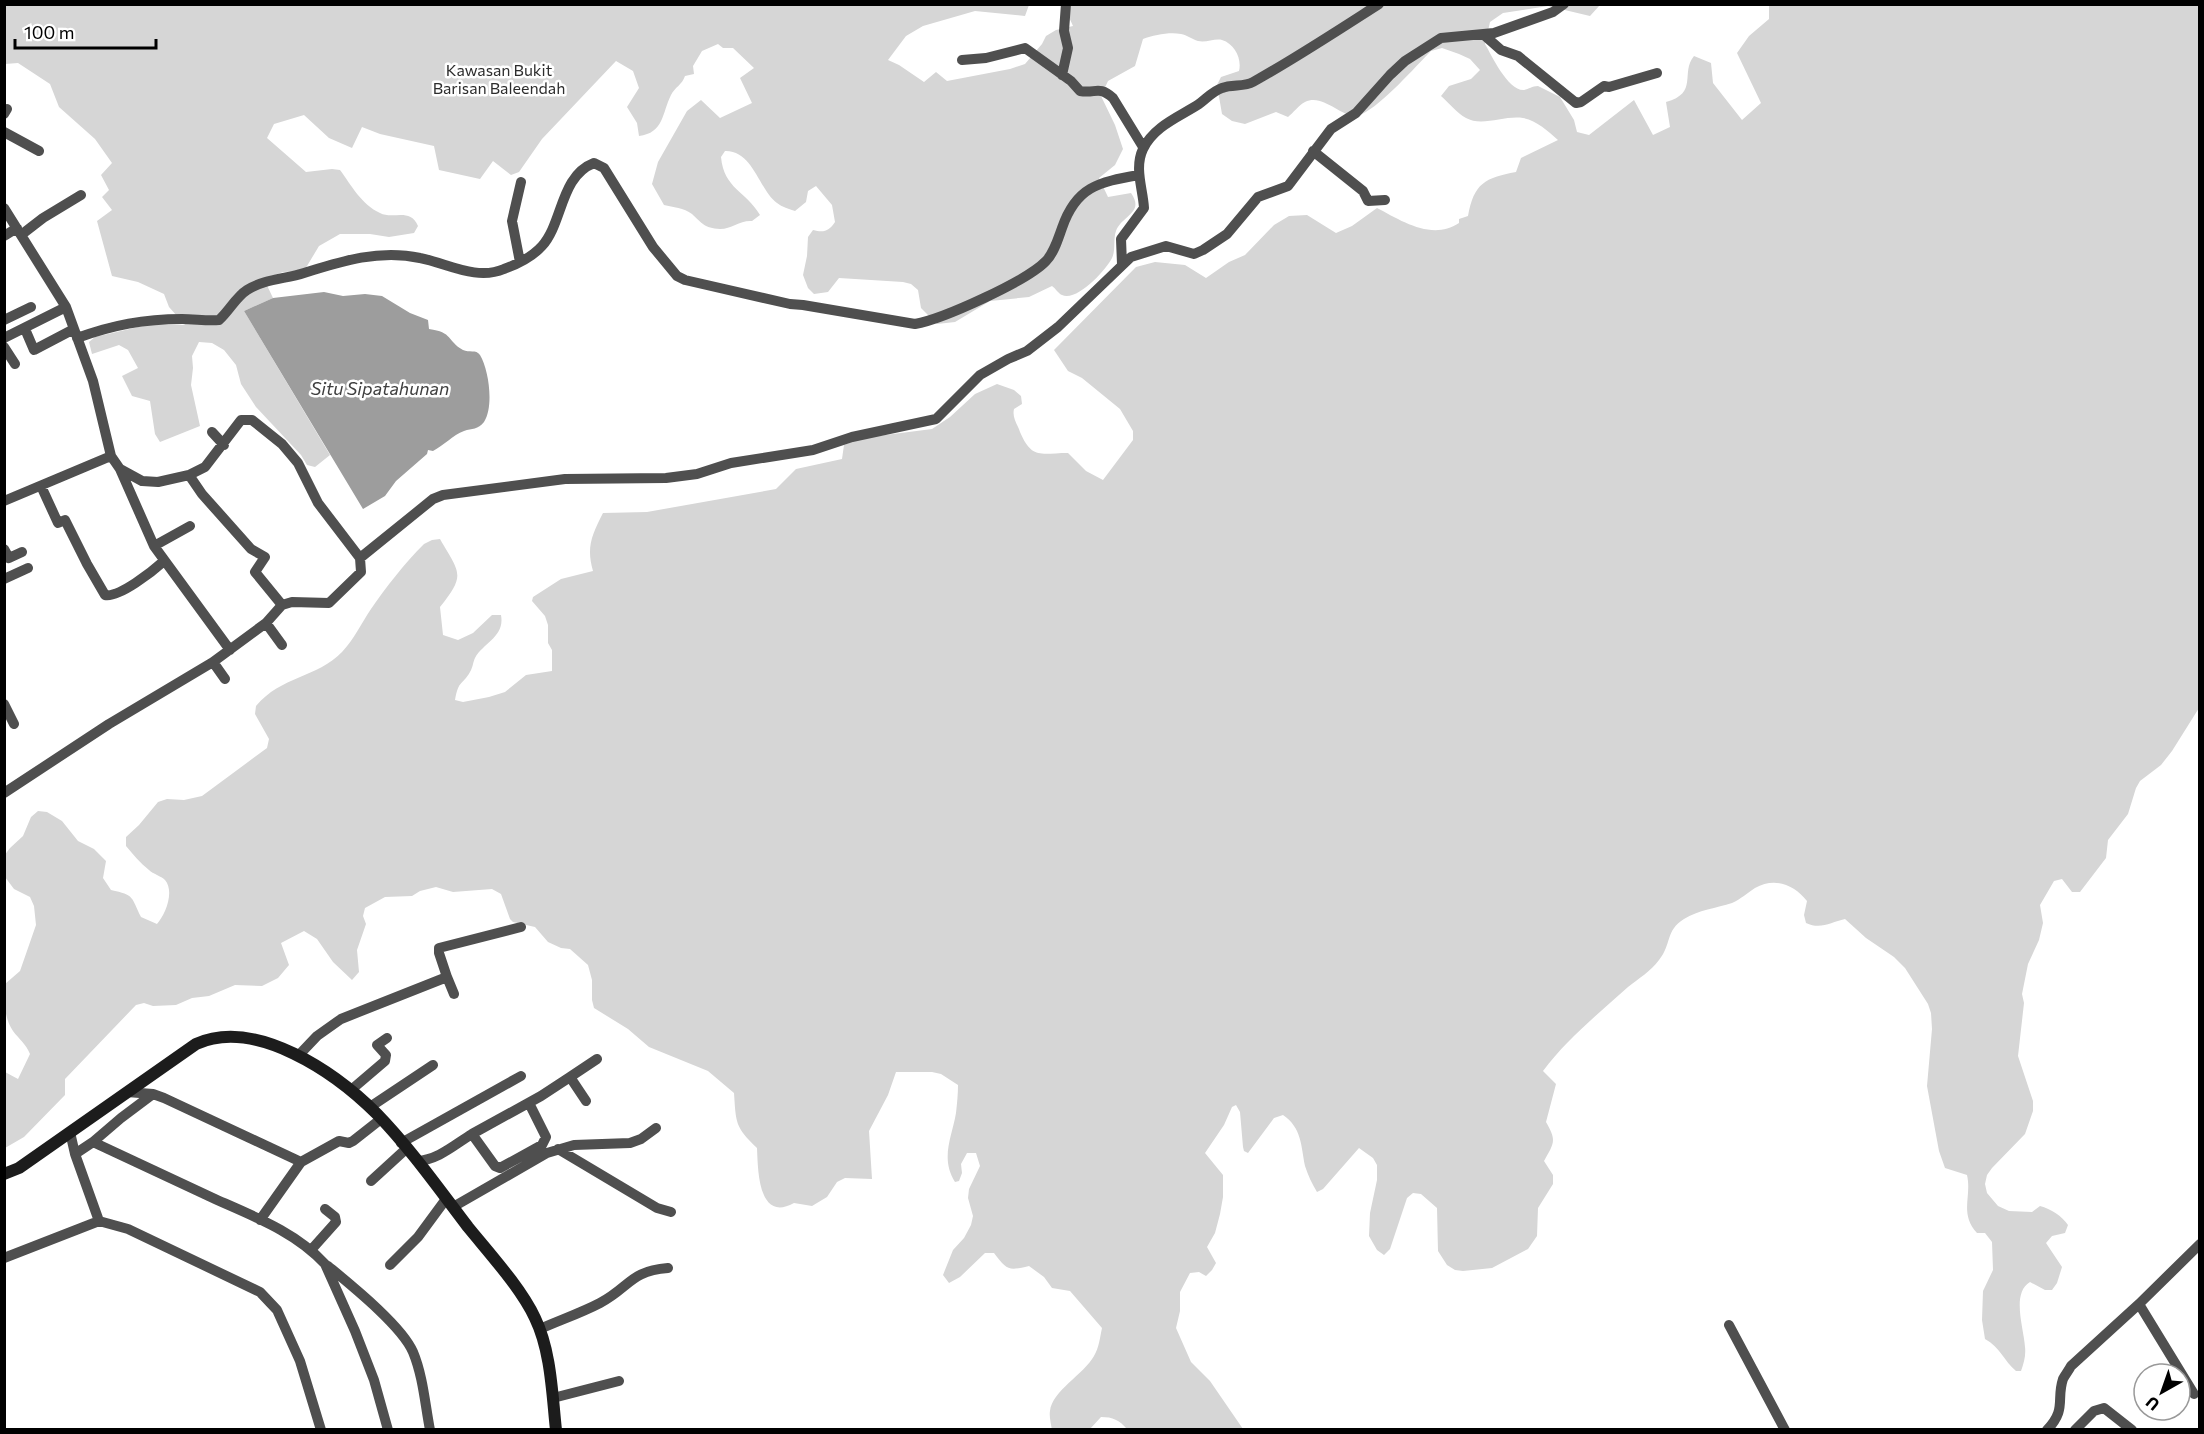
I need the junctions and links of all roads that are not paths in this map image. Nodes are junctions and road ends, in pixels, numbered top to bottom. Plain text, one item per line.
1 (1066, 4) edge
2 (1379, 4) edge
3 (1564, 4) edge
4 (1484, 35) junction
5 (962, 60) dead end
6 (1657, 73) dead end
7 (1062, 75) junction
8 (4, 132) edge
9 (1143, 147) junction
10 (39, 151) dead end
11 (1313, 151) junction
12 (1138, 175) junction
13 (521, 182) dead end
14 (81, 195) dead end
15 (1385, 200) dead end
16 (5, 209) edge
17 (19, 231) junction
18 (4, 236) edge
19 (520, 262) junction
20 (1122, 264) junction
21 (31, 307) dead end
22 (66, 307) junction
23 (4, 320) edge
24 (25, 329) junction
25 (76, 333) junction
26 (4, 338) edge
27 (4, 347) edge
28 (15, 364) dead end
29 (212, 432) dead end
30 (224, 445) junction
31 (111, 456) junction
32 (120, 469) junction
33 (189, 475) junction
34 (41, 486) junction
35 (4, 501) edge
36 (190, 526) dead end
37 (154, 546) junction
38 (4, 549) edge
39 (22, 552) dead end
40 (360, 558) junction
41 (164, 561) junction
42 (28, 568) dead end
43 (4, 579) edge
44 (282, 605) junction
45 (266, 623) junction
46 (282, 645) dead end
47 (230, 650) junction
48 (213, 662) junction
49 (225, 679) dead end
50 (4, 704) edge
51 (14, 724) dead end
52 (4, 794) edge
53 (521, 927) dead end
54 (452, 979) junction
55 (454, 994) dead end
56 (387, 1038) dead end
57 (298, 1056) junction
58 (597, 1059) dead end
59 (433, 1065) dead end
60 (521, 1076) dead end
61 (570, 1077) junction
62 (351, 1090) junction
63 (127, 1092) junction
64 (153, 1094) junction
65 (586, 1101) dead end
66 (529, 1103) junction
67 (370, 1107) junction
68 (381, 1119) junction
69 (656, 1128) dead end
70 (70, 1132) junction
71 (472, 1134) junction
72 (93, 1142) junction
73 (404, 1146) junction
74 (558, 1149) junction
75 (75, 1154) junction
76 (417, 1161) junction
77 (301, 1162) junction
78 (4, 1174) edge
79 (371, 1181) dead end
80 (450, 1203) junction
81 (325, 1209) dead end
82 (671, 1212) dead end
83 (260, 1220) junction
84 (99, 1221) junction
85 (2199, 1244) edge
86 (311, 1250) junction
87 (4, 1258) edge
88 (325, 1264) junction
89 (390, 1264) dead end
90 (669, 1268) dead end
91 (359, 1292) junction
92 (342, 1302) junction
93 (2139, 1304) junction
94 (1729, 1325) dead end
95 (540, 1329) junction
96 (619, 1380) dead end
97 (2194, 1394) dead end
98 (553, 1398) junction
99 (321, 1430) edge
100 (388, 1430) edge
101 (430, 1430) edge
102 (556, 1430) edge
103 (1785, 1430) edge
104 (2047, 1430) edge
105 (2075, 1430) edge
106 (2133, 1430) edge

1 - 7 street
2 - 9 street
3 - 4 street
4 - 6 street
4 - 11 street
5 - 7 street
7 - 9 street
8 - 10 street
9 - 12 street
11 - 15 street
11 - 20 street
12 - 19 street
12 - 20 street
13 - 19 street
14 - 17 street
16 - 17 street
17 - 18 street
17 - 22 street
19 - 25 street
20 - 40 street
21 - 23 street
22 - 24 street
22 - 25 street
24 - 25 street
24 - 26 street
25 - 31 street
27 - 28 street
29 - 30 street
30 - 33 street
30 - 40 street
31 - 32 street
31 - 34 street
32 - 33 street
32 - 37 street
33 - 44 street
34 - 35 street
34 - 41 street
36 - 37 street
37 - 41 street
38 - 39 street
40 - 44 street
41 - 47 street
42 - 43 street
44 - 45 street
45 - 46 street
45 - 47 street
47 - 48 street
48 - 49 street
48 - 52 street
50 - 51 street
53 - 54 street
54 - 55 street
54 - 57 street
56 - 62 street
57 - 62 main road
57 - 63 main road
58 - 61 street
59 - 67 street
60 - 73 street
61 - 65 street
61 - 66 street
62 - 67 main road
63 - 64 street
63 - 70 main road
64 - 72 street
64 - 77 street
66 - 71 street
66 - 71 street
67 - 68 main road
68 - 73 main road
68 - 77 street
69 - 74 street
70 - 75 street
70 - 78 main road
71 - 76 street
72 - 75 street
72 - 83 street
73 - 76 main road
73 - 79 street
74 - 80 street
74 - 82 street
75 - 84 street
76 - 80 main road
77 - 83 street
80 - 89 street
80 - 95 main road
81 - 86 street
83 - 86 street
84 - 87 street
84 - 99 street
85 - 93 street
86 - 88 street
88 - 91 street
88 - 92 street
90 - 95 street
91 - 92 street
91 - 101 street
92 - 100 street
93 - 97 street
93 - 104 street
94 - 103 street
95 - 98 main road
96 - 98 street
98 - 102 main road
105 - 106 street

